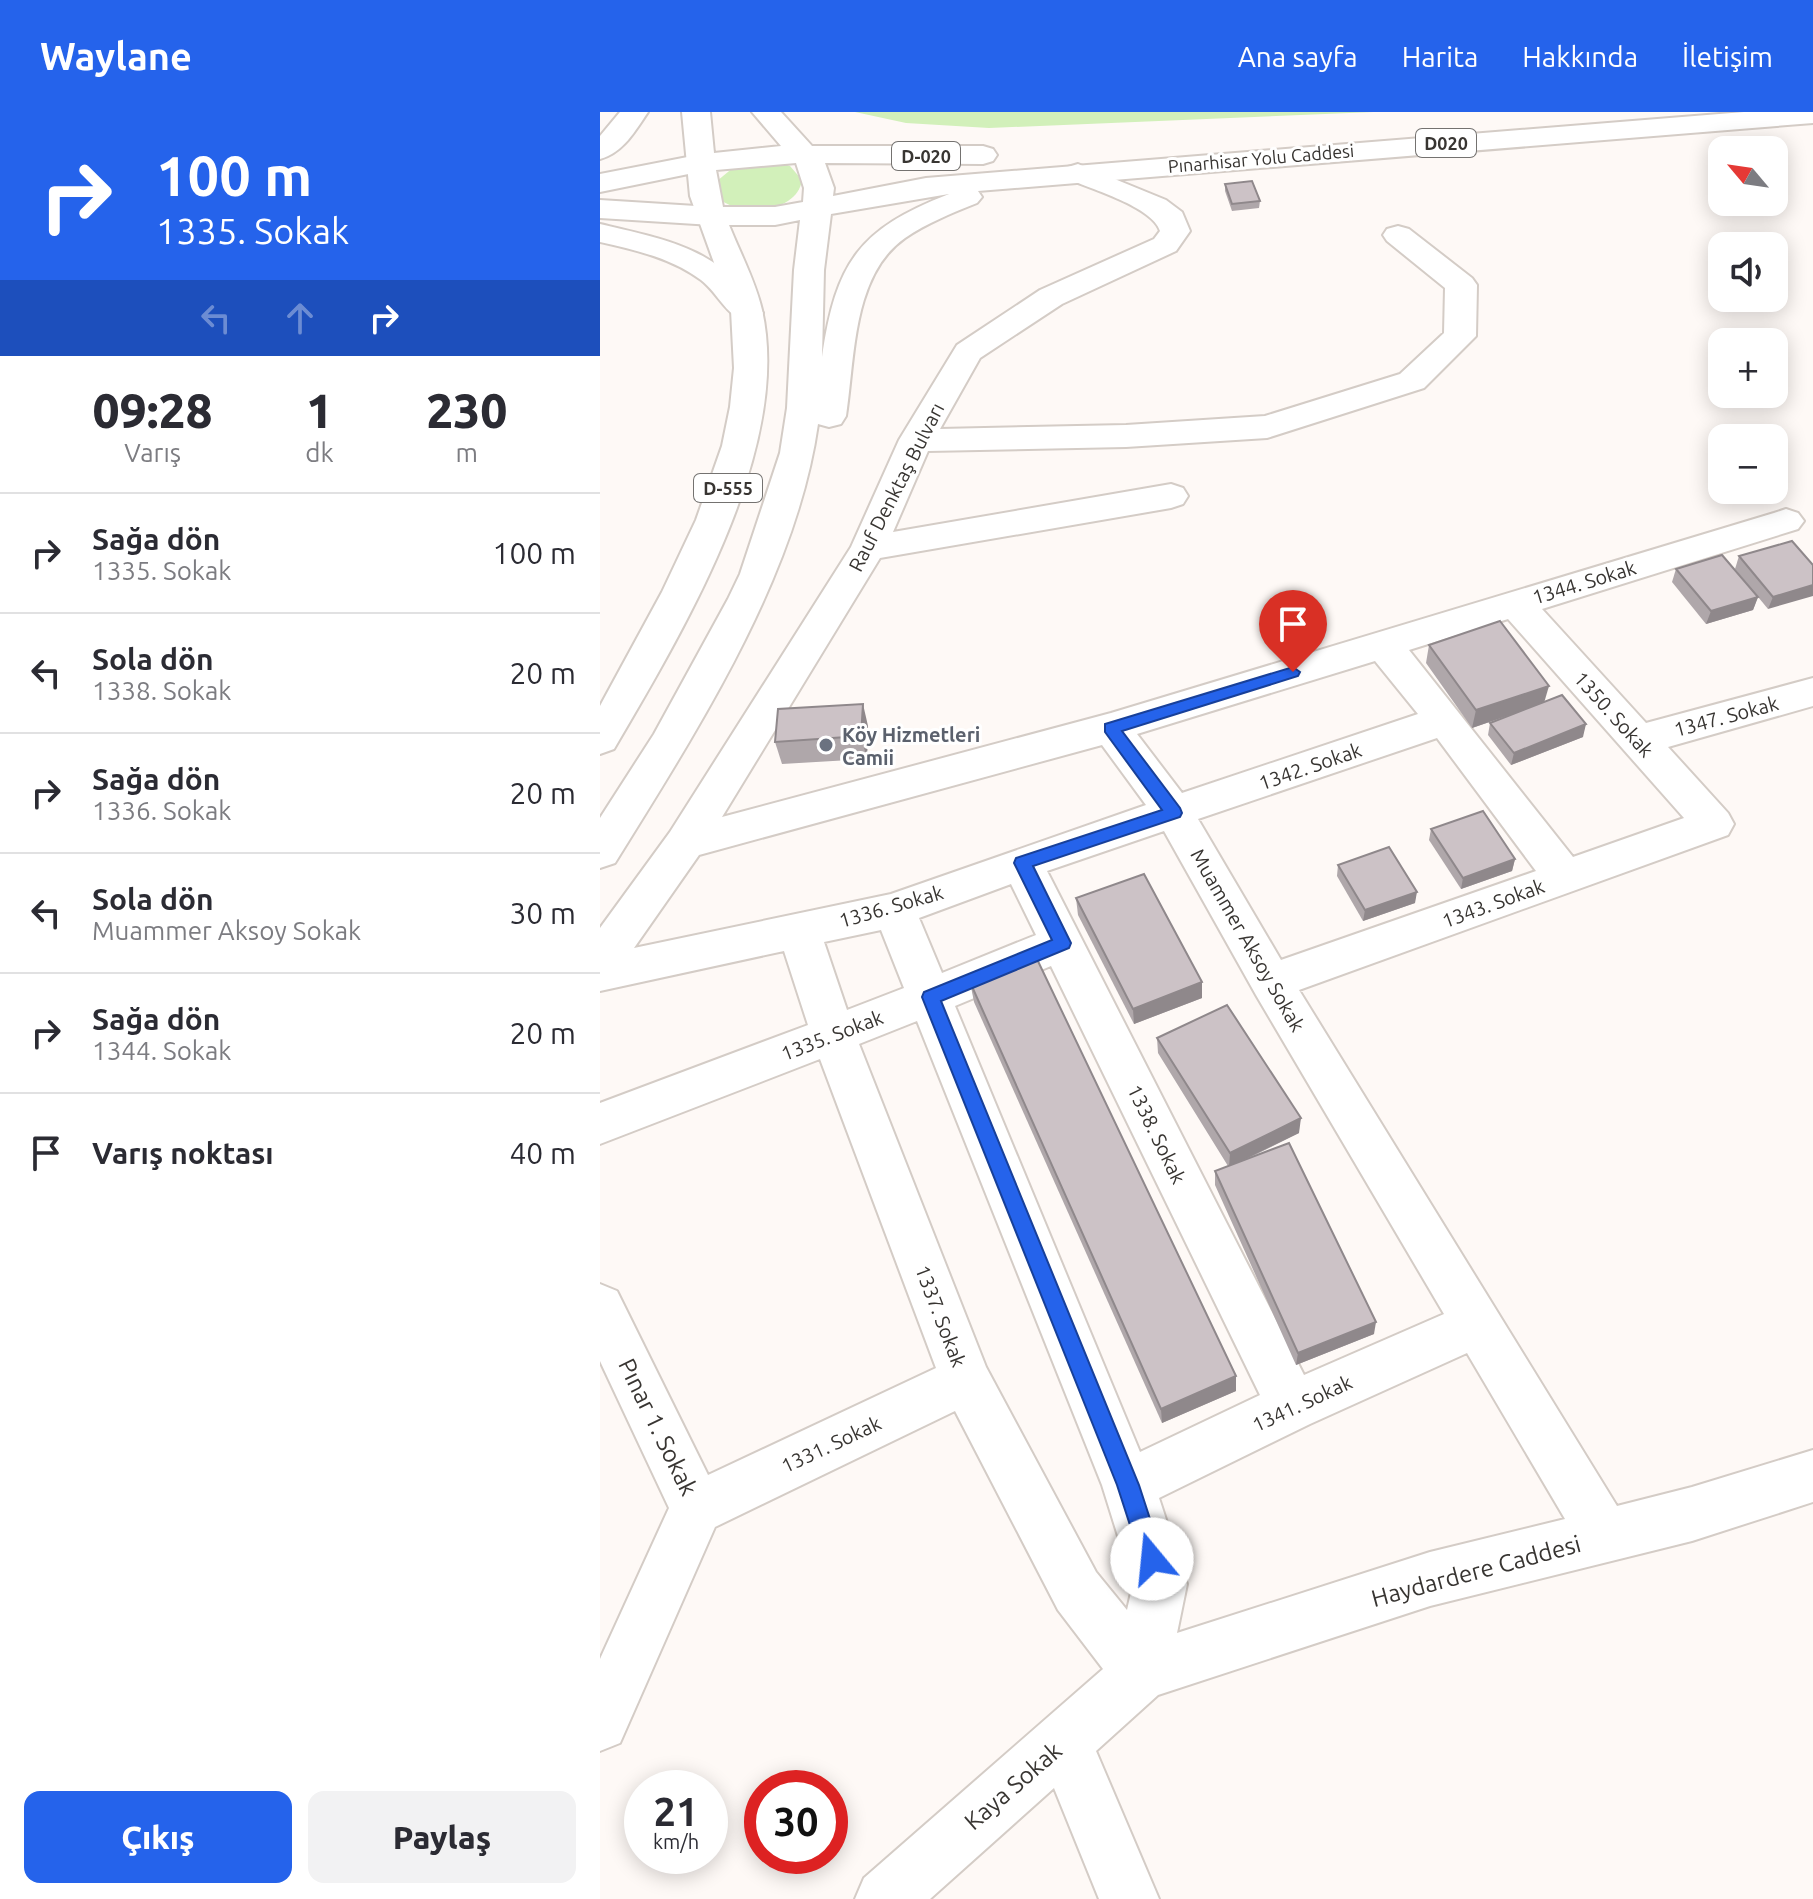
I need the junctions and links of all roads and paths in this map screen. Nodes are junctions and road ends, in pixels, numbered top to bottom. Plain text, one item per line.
1 (634, 112) edge
2 (696, 112) edge
3 (766, 112) edge
4 (1602, 112) edge
5 (1813, 115) edge
6 (837, 126) dead end
7 (600, 150) edge
8 (1032, 150) junction
9 (802, 152) junction
10 (703, 163) junction
11 (1078, 173) junction
12 (600, 183) edge
13 (818, 208) junction
14 (600, 209) edge
15 (712, 216) junction
16 (600, 233) edge
17 (1398, 235) dead end
18 (747, 313) junction
19 (916, 440) junction
20 (1171, 496) dead end
21 (1786, 521) dead end
22 (868, 548) junction
23 (758, 574) junction
24 (1515, 603) junction
25 (1383, 644) junction
26 (1813, 692) edge
27 (1445, 720) junction
28 (1111, 728) junction
29 (600, 739) edge
30 (1639, 740) junction
31 (1174, 813) junction
32 (1714, 824) joint
33 (685, 843) junction
34 (600, 852) edge
35 (1022, 863) junction
36 (1564, 877) junction
37 (894, 910) junction
38 (799, 930) junction
39 (1062, 943) junction
40 (600, 962) edge
41 (600, 973) edge
42 (1271, 982) junction
43 (931, 997) junction
44 (833, 1035) junction
45 (600, 1124) edge
46 (600, 1307) edge
47 (1477, 1324) junction
48 (966, 1380) junction
49 (1292, 1406) junction
50 (1813, 1476) edge
51 (1128, 1485) junction
52 (696, 1508) junction
53 (1605, 1536) junction
54 (1141, 1673) junction
55 (600, 1723) edge
56 (1063, 1741) junction
57 (885, 1899) edge
58 (1129, 1899) edge

1 - 7 main road
2 - 10 main road, D-555
3 - 9 main road, D-555
4 - 8 main road, Pınarhisar Yolu Caddesi / D020
5 - 11 main road, Pınarhisar Yolu Caddesi / D020
6 - 8 main road
8 - 9 main road, Pınarhisar Yolu Caddesi / D-020
9 - 10 main road, Pınarhisar Yolu Caddesi / D-020
9 - 13 main road, D-555
10 - 12 main road, Pınarhisar Yolu Caddesi
10 - 15 main road, D-555
11 - 13 main road, Pınarhisar Yolu Caddesi
11 - 19 main road, Rauf Denktaş Bulvarı
11 - 23 main road
13 - 15 main road, Pınarhisar Yolu Caddesi
13 - 23 main road, D-555
14 - 15 main road, Pınarhisar Yolu Caddesi
15 - 18 main road, D-555
16 - 18 main road
17 - 19 main road
18 - 29 main road, D-555
19 - 22 main road, Rauf Denktaş Bulvarı
20 - 22 main road
21 - 24 main road, 1344. Sokak
22 - 33 main road, Rauf Denktaş Bulvarı
23 - 34 main road, D-555
24 - 25 main road, 1344. Sokak
24 - 30 main road, 1350. Sokak
25 - 27 main road
25 - 28 main road, 1344. Sokak
26 - 30 main road, 1347. Sokak
27 - 31 main road, 1342. Sokak
27 - 36 main road
28 - 31 main road, Muammer Aksoy Sokak
28 - 33 main road
30 - 32 main road, 1350. Sokak
31 - 35 main road, 1336. Sokak
31 - 42 main road, Muammer Aksoy Sokak
32 - 36 main road, 1343. Sokak
33 - 40 main road, Rauf Denktaş Bulvarı
35 - 37 main road, 1336. Sokak
35 - 39 main road, 1338. Sokak
36 - 42 main road, 1343. Sokak
37 - 38 main road, 1336. Sokak
37 - 43 main road
38 - 41 main road, 1336. Sokak
38 - 44 main road, 1337. Sokak
39 - 43 main road, 1335. Sokak
39 - 49 main road, 1338. Sokak
42 - 47 main road, Muammer Aksoy Sokak
43 - 44 main road, 1335. Sokak
43 - 51 main road
44 - 45 main road, 1335. Sokak
44 - 48 main road, 1337. Sokak
46 - 52 main road, Pınar 1. Sokak
47 - 49 main road, 1341. Sokak
47 - 53 main road, Muammer Aksoy Sokak
48 - 52 main road, 1331. Sokak
48 - 54 main road, 1337. Sokak
49 - 51 main road, 1341. Sokak
50 - 53 main road, Haydardere Caddesi
51 - 54 main road
52 - 55 main road, Pınar 1. Sokak
53 - 54 main road, Haydardere Caddesi
54 - 56 main road, Kaya Sokak
56 - 57 main road, Kaya Sokak
56 - 58 main road

